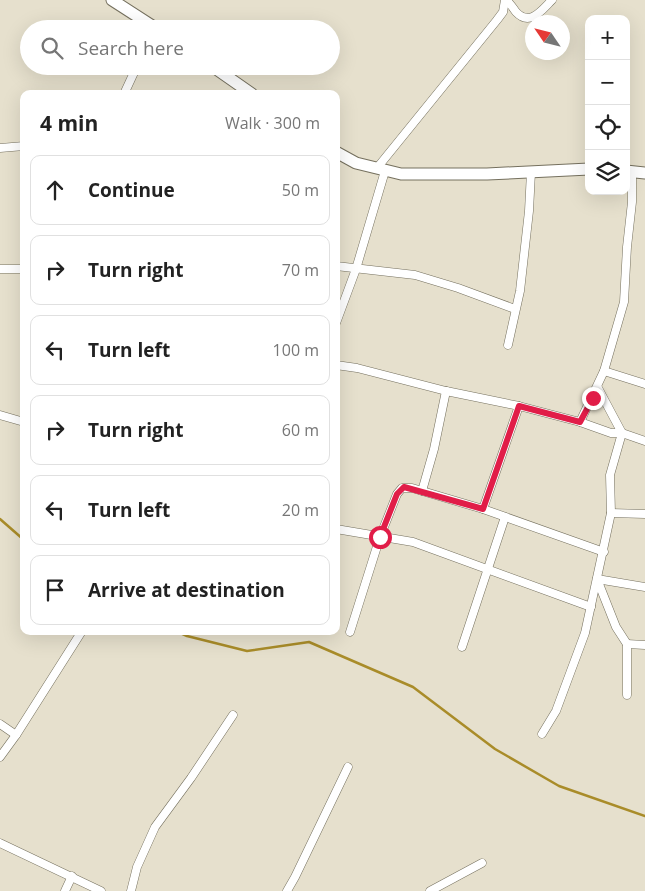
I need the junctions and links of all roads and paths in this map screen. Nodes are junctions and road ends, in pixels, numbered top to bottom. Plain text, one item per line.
1 (112, 0) edge
2 (505, 0) edge
3 (552, 0) edge
4 (143, 20) edge
5 (133, 75) edge
6 (225, 75) edge
7 (126, 90) edge
8 (246, 90) edge
9 (20, 146) edge
10 (0, 148) edge
11 (340, 154) edge
12 (381, 169) junction
13 (585, 169) edge
14 (638, 171) edge
15 (531, 172) junction
16 (340, 267) edge
17 (0, 269) edge
18 (20, 269) edge
19 (356, 269) junction
20 (515, 309) junction
21 (340, 312) edge
22 (508, 345) dead end
23 (340, 366) edge
24 (604, 372) junction
25 (645, 384) edge
26 (598, 388) junction
27 (446, 391) junction
28 (519, 406) junction
29 (0, 415) edge
30 (20, 421) edge
31 (580, 422) junction
32 (622, 433) junction
33 (645, 441) edge
34 (422, 491) junction
35 (483, 509) junction
36 (611, 514) junction
37 (645, 514) edge
38 (505, 517) junction
39 (340, 530) edge
40 (380, 537) junction
41 (604, 552) junction
42 (488, 569) junction
43 (597, 579) junction
44 (645, 587) edge
45 (591, 607) junction
46 (350, 632) dead end
47 (79, 635) edge
48 (627, 644) junction
49 (645, 645) edge
50 (462, 647) dead end
51 (627, 695) dead end
52 (233, 715) dead end
53 (0, 724) edge
54 (542, 734) dead end
55 (16, 735) junction
56 (0, 756) edge
57 (348, 767) dead end
58 (0, 843) edge
59 (482, 863) dead end
60 (72, 876) junction
61 (65, 891) edge
62 (100, 891) edge
63 (131, 891) edge
64 (287, 891) edge
65 (430, 891) edge

1 - 4 street
2 - 3 street
2 - 12 street
5 - 7 street
6 - 8 street
9 - 10 street
11 - 12 street
12 - 15 street
12 - 19 street
13 - 15 street
14 - 24 street
15 - 20 street
16 - 19 street
17 - 18 street
19 - 20 street
19 - 21 street
20 - 22 street
23 - 27 street
24 - 25 street
24 - 26 street
26 - 31 street
26 - 32 street
27 - 28 street
27 - 34 street
28 - 31 street
28 - 35 street
29 - 30 street
31 - 32 street
32 - 33 street
32 - 36 street
34 - 35 street
34 - 40 street
35 - 38 street
36 - 37 street
36 - 41 street
38 - 41 street
38 - 42 street
39 - 40 street
40 - 42 street
40 - 46 street
41 - 43 street
42 - 45 street
42 - 50 street
43 - 44 street
43 - 45 street
43 - 48 street
45 - 54 street
47 - 55 street
48 - 49 street
48 - 51 street
52 - 63 street
53 - 55 street
55 - 56 street
57 - 64 street
58 - 60 street
59 - 65 street
60 - 61 street
60 - 62 street

